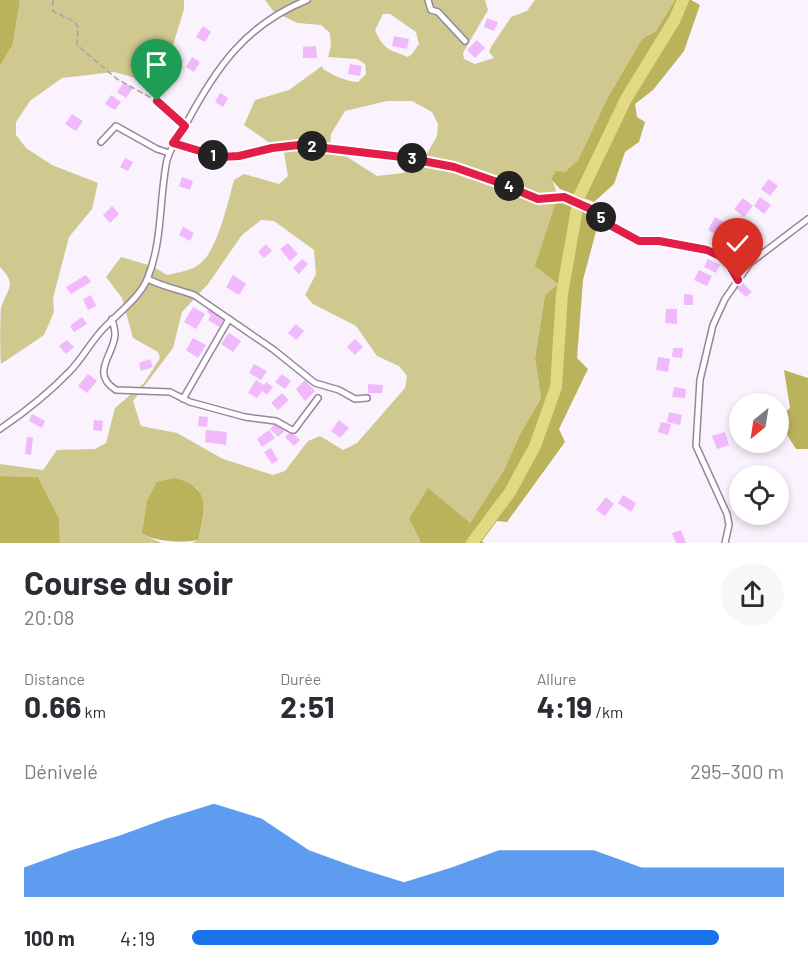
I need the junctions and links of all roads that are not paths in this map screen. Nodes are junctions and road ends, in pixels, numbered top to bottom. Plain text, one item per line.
1 (307, 0) edge
2 (428, 0) edge
3 (465, 41) dead end
4 (101, 142) dead end
5 (173, 143) junction
6 (169, 153) junction
7 (808, 219) edge
8 (148, 279) junction
9 (738, 280) junction
10 (229, 319) junction
11 (112, 320) junction
12 (318, 398) dead end
13 (367, 398) dead end
14 (183, 399) junction
15 (0, 427) edge
16 (726, 543) edge

1 - 5 street
2 - 3 street
4 - 6 street
5 - 6 street
5 - 9 street
6 - 8 street
7 - 9 street
8 - 10 street
8 - 11 street
9 - 16 street
10 - 13 street
10 - 14 street
11 - 14 street
11 - 15 street
12 - 14 street

